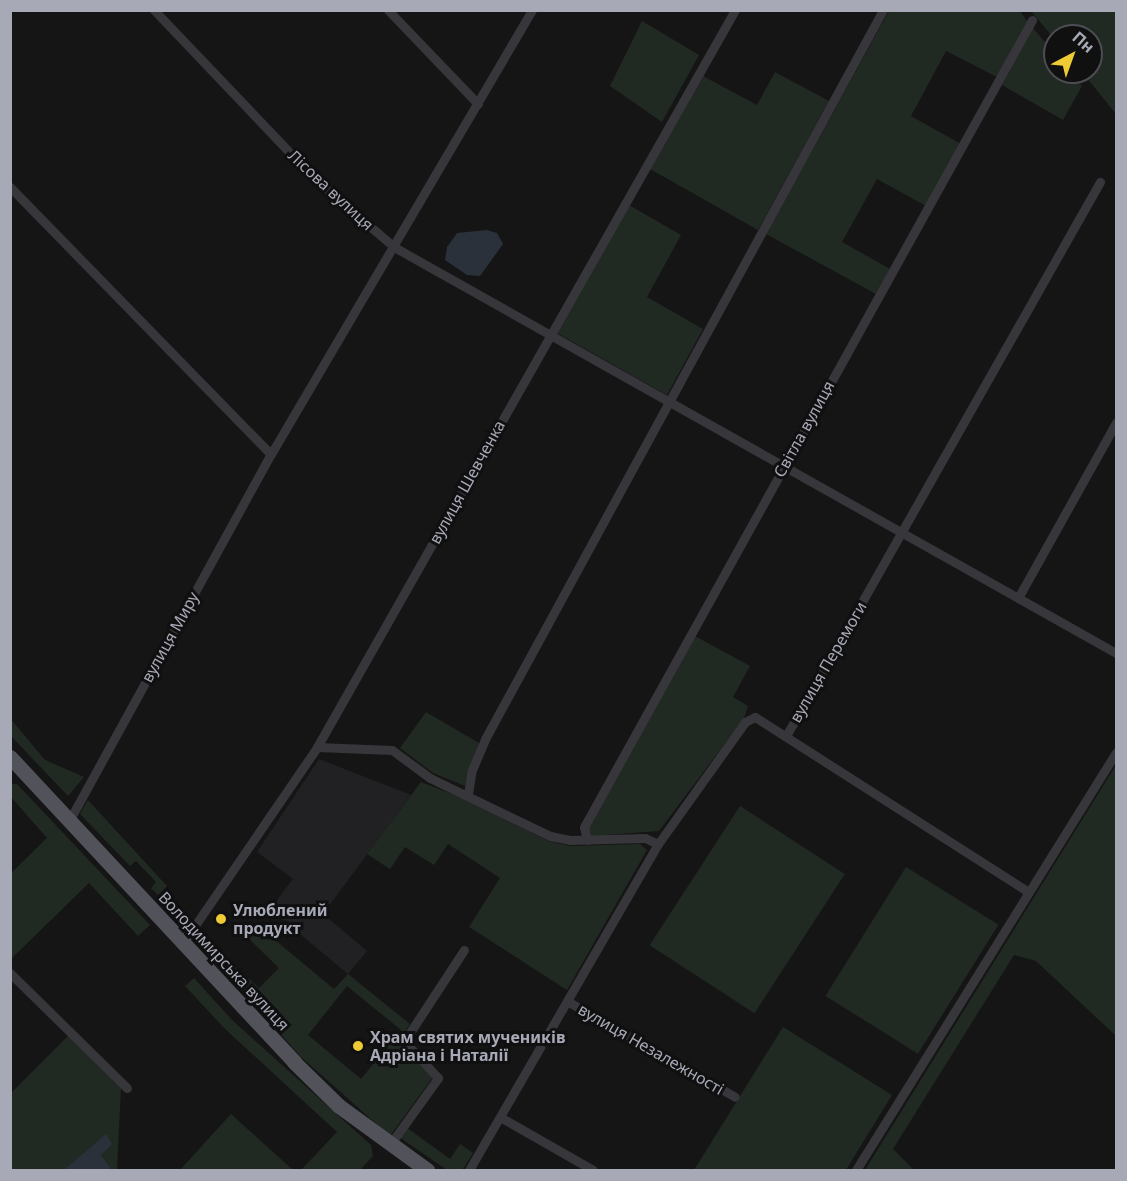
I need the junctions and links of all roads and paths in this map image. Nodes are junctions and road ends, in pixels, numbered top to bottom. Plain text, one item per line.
1 (154, 10) edge
2 (388, 10) edge
3 (532, 10) edge
4 (735, 10) edge
5 (883, 10) edge
6 (1032, 20) dead end
7 (478, 104) junction
8 (1100, 182) dead end
9 (10, 187) edge
10 (394, 247) junction
11 (549, 335) junction
12 (669, 402) junction
13 (1116, 423) edge
14 (271, 454) junction
15 (783, 466) junction
16 (902, 533) junction
17 (1018, 598) junction
18 (1116, 653) edge
19 (786, 736) junction
20 (317, 747) junction
21 (1116, 752) edge
22 (11, 759) edge
23 (468, 794) junction
24 (69, 821) junction
25 (587, 840) junction
26 (658, 844) junction
27 (1029, 892) junction
28 (183, 944) junction
29 (464, 950) dead end
30 (10, 973) edge
31 (567, 1001) junction
32 (127, 1088) dead end
33 (735, 1097) dead end
34 (500, 1117) junction
35 (389, 1146) junction
36 (427, 1170) edge
37 (470, 1170) edge
38 (593, 1170) edge
39 (856, 1170) edge

1 - 10 street, Лісова вулиця
2 - 7 street
3 - 7 street
4 - 11 street, вулиця Шевченка
5 - 12 street
6 - 15 street, Світла вулиця
7 - 10 street
8 - 16 street, вулиця Перемоги
9 - 14 street
10 - 11 street, Лісова вулиця
10 - 14 street, вулиця Миру
11 - 12 street, Лісова вулиця
11 - 20 street, вулиця Шевченка
12 - 15 street, Лісова вулиця
12 - 23 street
13 - 17 street
14 - 24 street, вулиця Миру
15 - 16 street, Лісова вулиця
15 - 25 street, Світла вулиця
16 - 17 street, Лісова вулиця
16 - 19 street, вулиця Перемоги
17 - 18 street, Лісова вулиця
19 - 26 street, вулиця Перемоги
19 - 27 street
20 - 23 street
20 - 28 street, вулиця Шевченка
21 - 27 street
22 - 24 main road, Володимирська вулиця
23 - 25 street
24 - 28 main road, Володимирська вулиця
25 - 26 street
26 - 31 street, вулиця Перемоги
27 - 39 street
28 - 35 main road, Володимирська вулиця
29 - 35 street
30 - 32 street
31 - 33 street, вулиця Незалежності
31 - 34 street, вулиця Перемоги
34 - 37 street, вулиця Перемоги
34 - 38 street
35 - 36 main road, Володимирська вулиця

